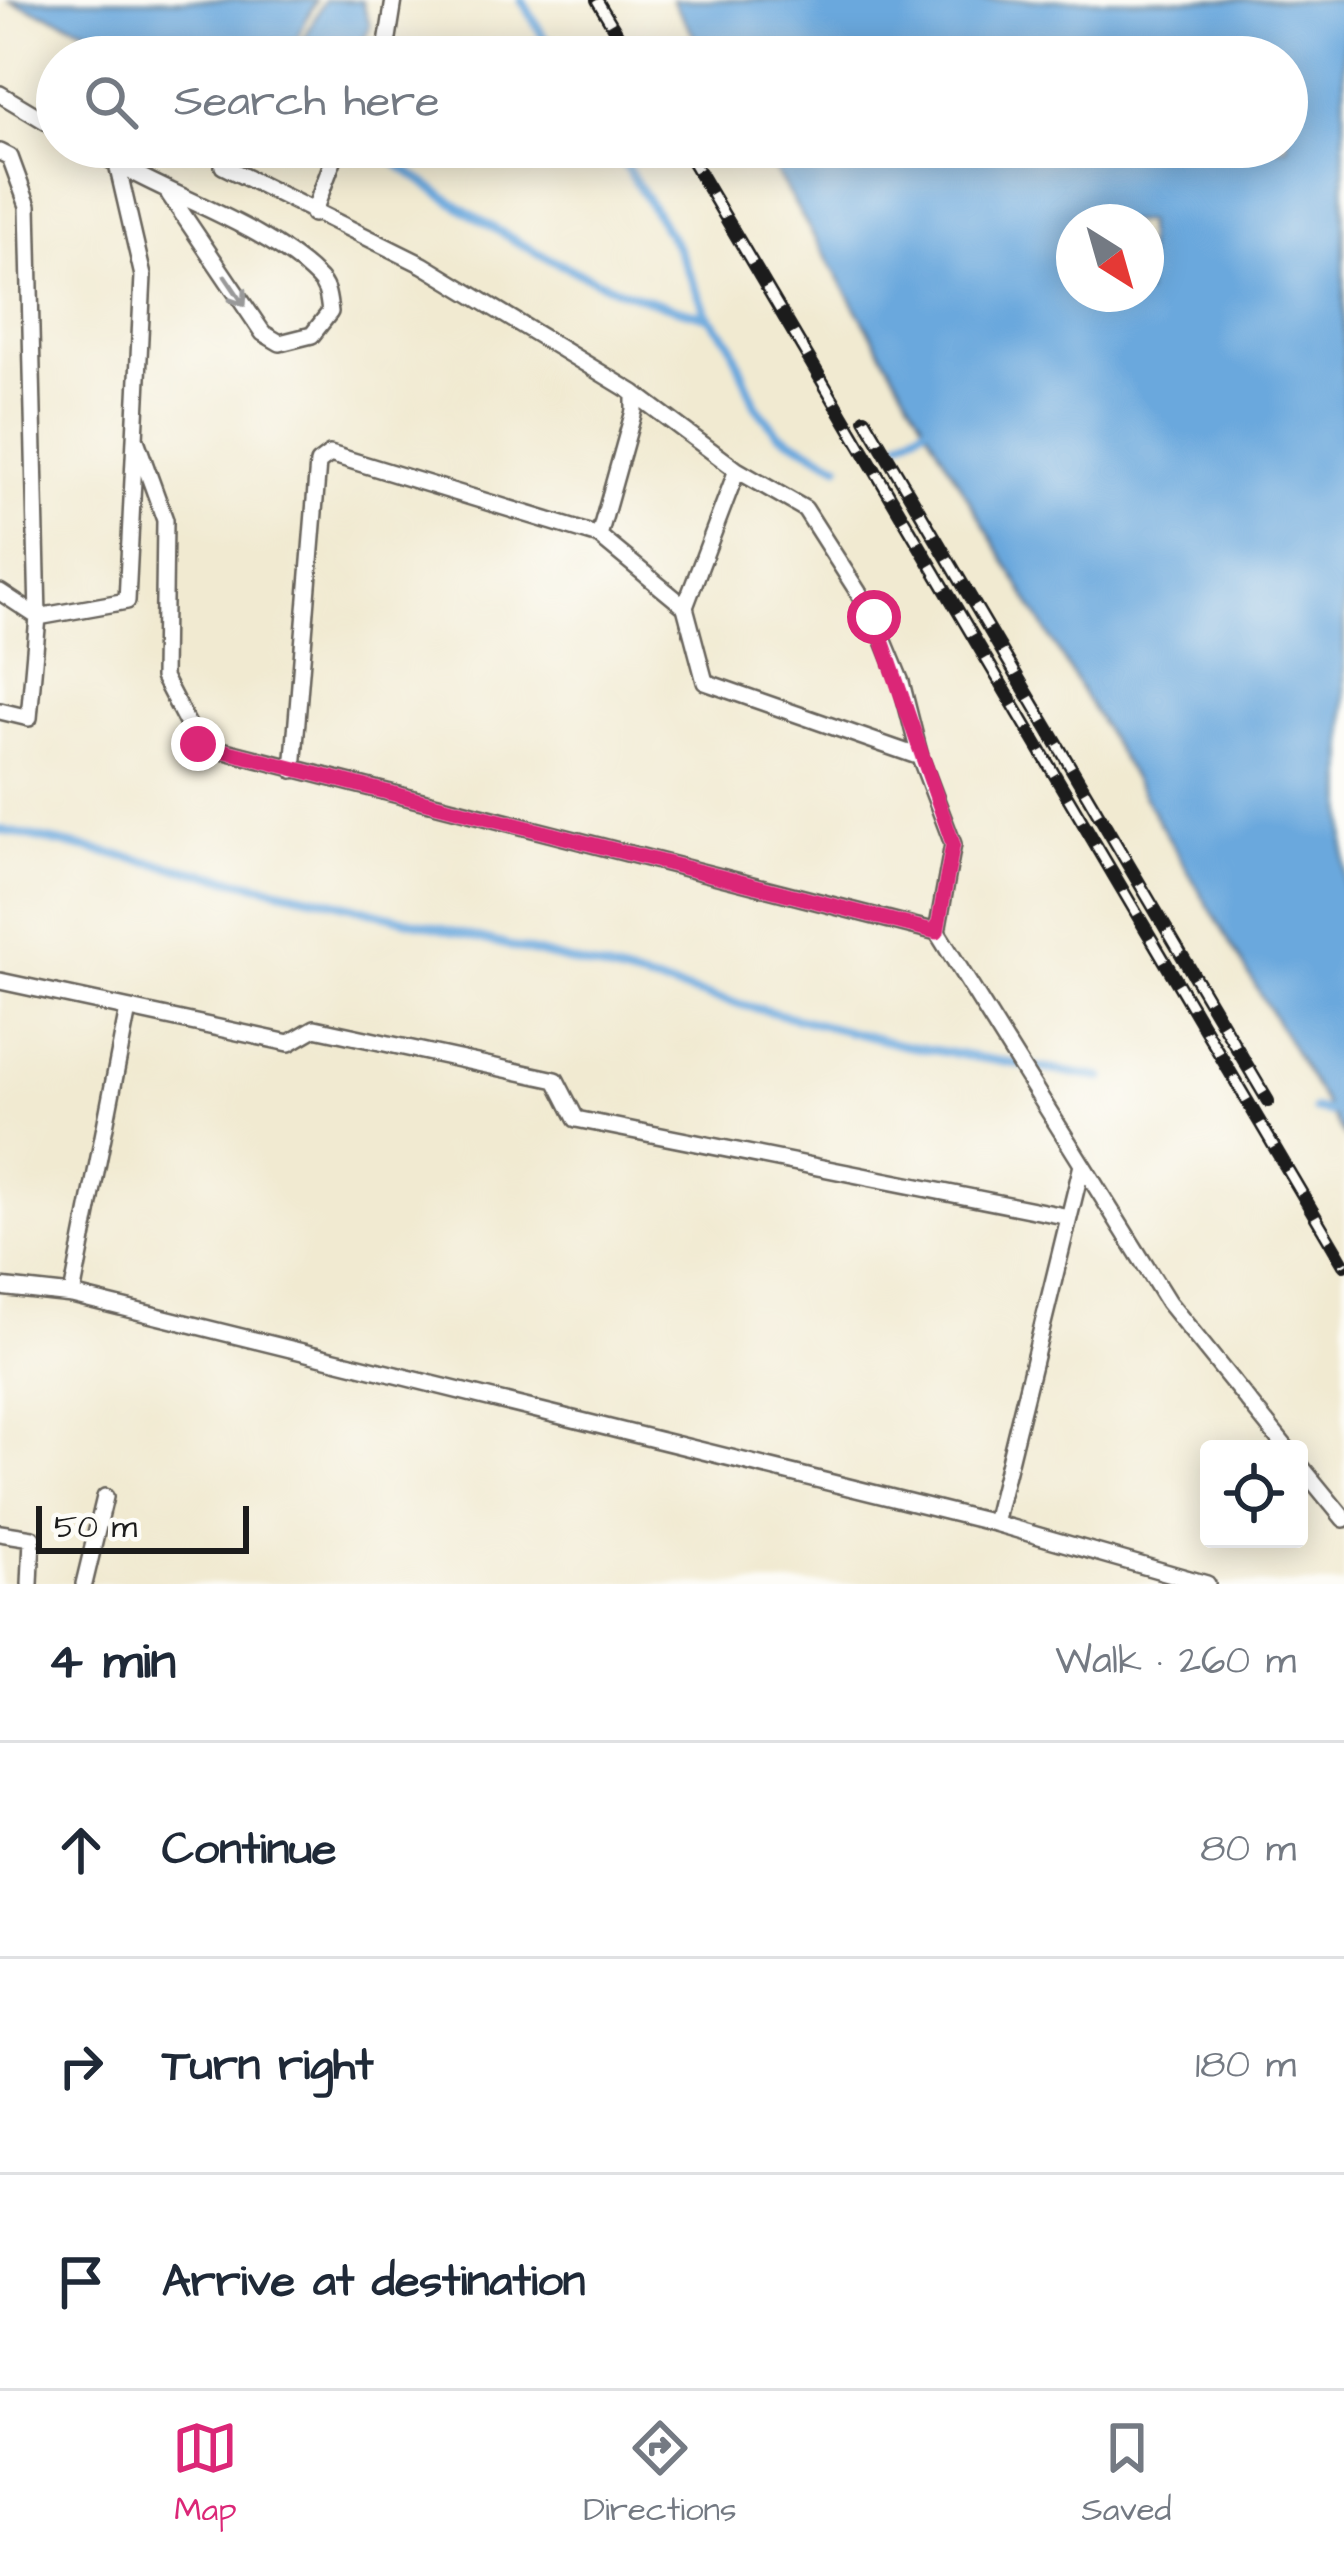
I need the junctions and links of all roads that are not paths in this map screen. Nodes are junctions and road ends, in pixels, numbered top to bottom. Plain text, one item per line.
1 (394, 0) edge
2 (388, 36) edge
3 (0, 94) edge
4 (36, 115) edge
5 (0, 152) edge
6 (118, 168) edge
7 (124, 168) edge
8 (228, 168) edge
9 (330, 168) edge
10 (169, 194) junction
11 (313, 214) junction
12 (634, 392) junction
13 (136, 440) junction
14 (737, 470) junction
15 (599, 536) junction
16 (0, 592) edge
17 (685, 607) junction
18 (38, 617) junction
19 (0, 711) edge
20 (920, 757) junction
21 (292, 770) junction
22 (937, 932) junction
23 (0, 981) edge
24 (128, 1009) junction
25 (1082, 1165) junction
26 (1070, 1217) junction
27 (0, 1287) edge
28 (72, 1295) junction
29 (1280, 1440) edge
30 (1308, 1474) edge
31 (105, 1497) dead end
32 (1344, 1519) edge
33 (994, 1522) junction
34 (0, 1533) edge
35 (30, 1584) edge
36 (84, 1584) edge
37 (1207, 1584) edge

1 - 2 lane
3 - 4 lane
5 - 18 lane
6 - 13 lane
7 - 10 lane
8 - 11 lane
9 - 11 lane
10 -> 10 lane
11 - 12 lane
12 - 14 lane
12 - 15 lane
13 - 18 lane
13 - 21 lane
14 - 17 lane
14 - 20 lane
15 - 17 lane
15 - 21 lane
16 - 18 lane
17 - 20 lane
18 - 19 lane
20 - 22 lane
21 - 22 lane
22 - 25 lane
23 - 24 lane
24 - 26 lane
24 - 28 lane
25 - 26 lane
25 - 29 lane
26 - 33 lane
27 - 28 lane
28 - 33 lane
30 - 32 lane
31 - 36 lane
33 - 37 lane
34 - 35 lane

